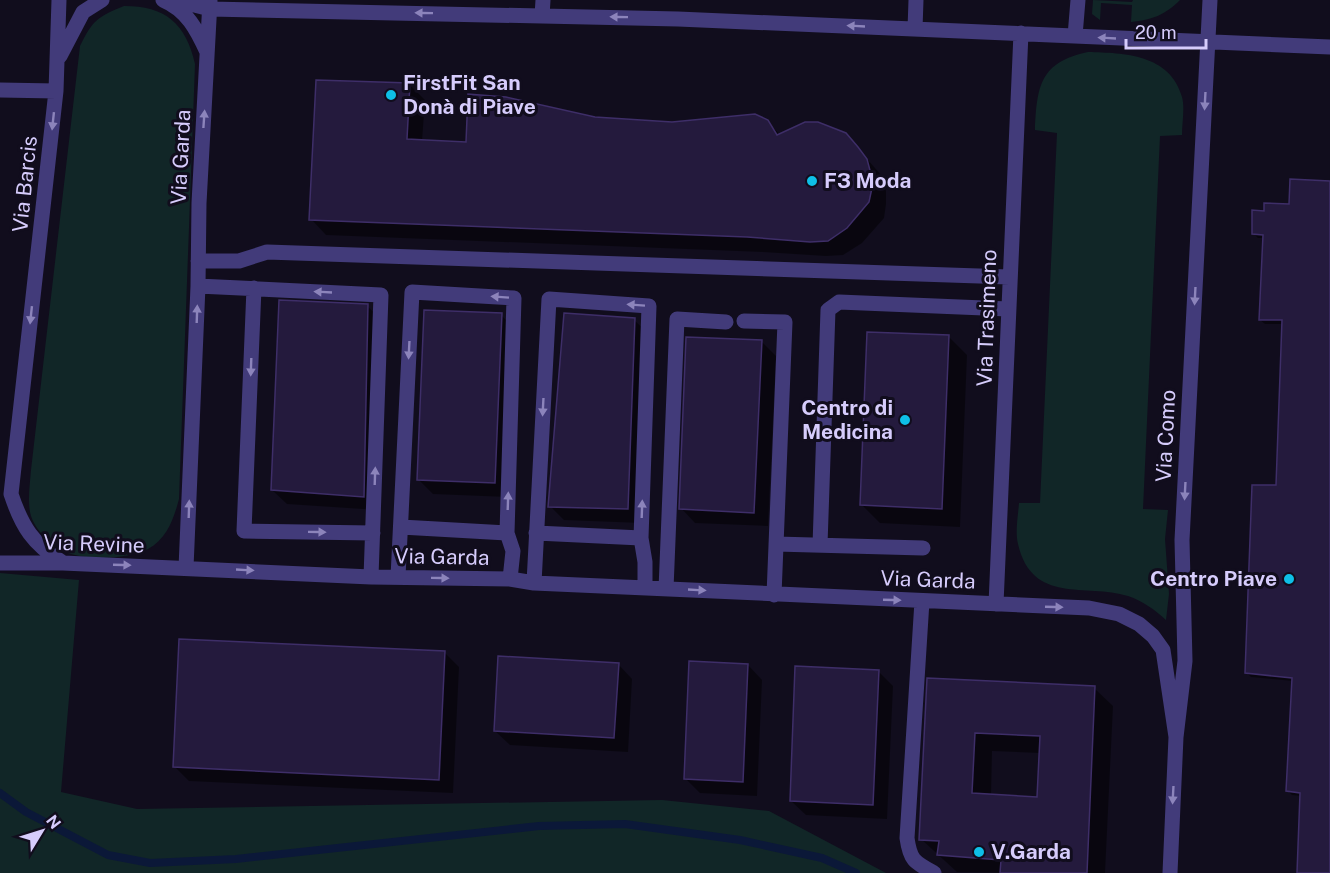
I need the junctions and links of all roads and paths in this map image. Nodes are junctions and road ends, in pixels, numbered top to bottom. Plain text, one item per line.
1 (59, 0) edge
2 (102, 0) edge
3 (163, 0) edge
4 (175, 0) edge
5 (294, 0) edge
6 (543, 0) edge
7 (916, 0) edge
8 (1078, 0) edge
9 (1209, 0) edge
10 (210, 4) edge
11 (358, 12) junction
12 (542, 16) junction
13 (915, 29) junction
14 (1021, 33) junction
15 (1075, 36) junction
16 (1208, 43) junction
17 (1330, 47) edge
18 (208, 55) junction
19 (58, 60) junction
20 (0, 90) edge
21 (56, 91) junction
22 (198, 261) junction
23 (1010, 277) junction
24 (198, 286) junction
25 (254, 288) junction
26 (1008, 309) junction
27 (744, 321) dead end
28 (726, 322) dead end
29 (7, 460) edge
30 (400, 527) junction
31 (373, 533) junction
32 (507, 533) junction
33 (536, 533) junction
34 (642, 538) junction
35 (776, 544) junction
36 (820, 545) junction
37 (923, 548) dead end
38 (0, 563) edge
39 (63, 563) junction
40 (186, 567) junction
41 (371, 577) junction
42 (398, 578) junction
43 (510, 579) junction
44 (534, 583) junction
45 (645, 588) junction
46 (666, 589) junction
47 (774, 595) junction
48 (922, 601) junction
49 (996, 604) junction
50 (1176, 736) junction
51 (934, 873) edge
52 (1170, 873) edge

1 - 19 street, Via Barcis
2 - 19 street
3 - 18 street
4 - 10 street
5 - 11 street
6 - 12 street
7 - 13 street
8 - 15 street
9 - 16 street, Via Como
10 - 11 street
10 - 18 street, Via Garda
12 -> 11 street
13 -> 12 street
13 - 14 street
14 - 15 street
14 - 23 street, Via Trasimeno
16 -> 15 street
16 - 17 street
16 -> 50 street, Via Como
22 -> 18 street, Via Garda
19 - 21 street, Via Barcis
20 - 21 street
21 -> 29 street, Via Barcis
22 - 23 street
22 - 24 street, Via Garda
23 - 26 street, Via Trasimeno
24 - 25 street
40 -> 24 street, Via Garda
31 -> 25 street
25 -> 31 street
26 - 36 street
26 - 49 street, Via Trasimeno
27 - 35 street
28 - 46 street
29 - 39 street, Via Barcis
30 - 32 street
32 -> 30 street
30 - 42 street
31 - 41 street
32 - 43 street
33 - 34 street
34 -> 33 street
33 - 44 street
34 - 45 street
35 - 36 street
35 - 47 street
36 - 37 street
38 - 39 street, Via Revine
39 -> 40 street, Via Revine
40 -> 41 street, Via Garda
41 - 42 street, Via Garda
42 -> 43 street, Via Garda
43 - 44 street, Via Garda
44 - 45 street, Via Garda
45 - 46 street, Via Garda
46 -> 47 street, Via Garda
47 -> 48 street, Via Garda
48 - 49 street, Via Garda
48 - 51 street
49 -> 50 street, Via Garda
50 -> 52 street, Via Como

